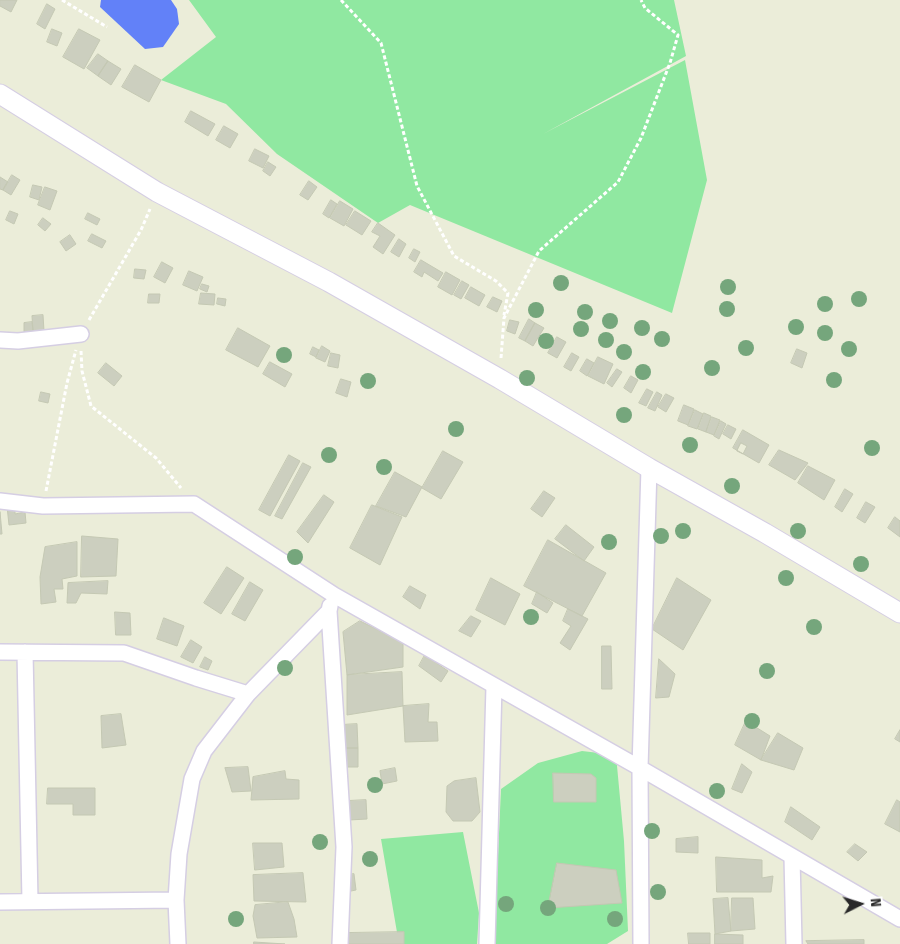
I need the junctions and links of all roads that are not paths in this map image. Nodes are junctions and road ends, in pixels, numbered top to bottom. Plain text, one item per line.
1 (0, 94) edge
2 (81, 334) road end
3 (0, 340) edge
4 (18, 340) junction
5 (0, 344) edge
6 (649, 468) junction
7 (0, 501) edge
8 (334, 595) junction
9 (329, 611) junction
10 (900, 613) edge
11 (0, 652) edge
12 (25, 652) junction
13 (494, 686) junction
14 (248, 694) junction
15 (640, 768) junction
16 (792, 857) junction
17 (176, 900) junction
18 (30, 901) junction
19 (0, 902) edge
20 (900, 919) edge
21 (178, 944) edge
22 (340, 944) edge
23 (487, 944) edge
24 (641, 944) edge
25 (794, 944) edge

1 - 6 street
2 - 4 street
3 - 4 street
4 - 5 street
6 - 10 street
6 - 15 street
7 - 8 street
8 - 9 street
8 - 13 street
9 - 14 street
9 - 22 street
11 - 12 street
12 - 14 street
12 - 18 street
13 - 15 street
13 - 23 street
14 - 17 street
15 - 16 street
15 - 24 street
16 - 20 street
16 - 25 street
17 - 18 street
17 - 21 street
18 - 19 street

